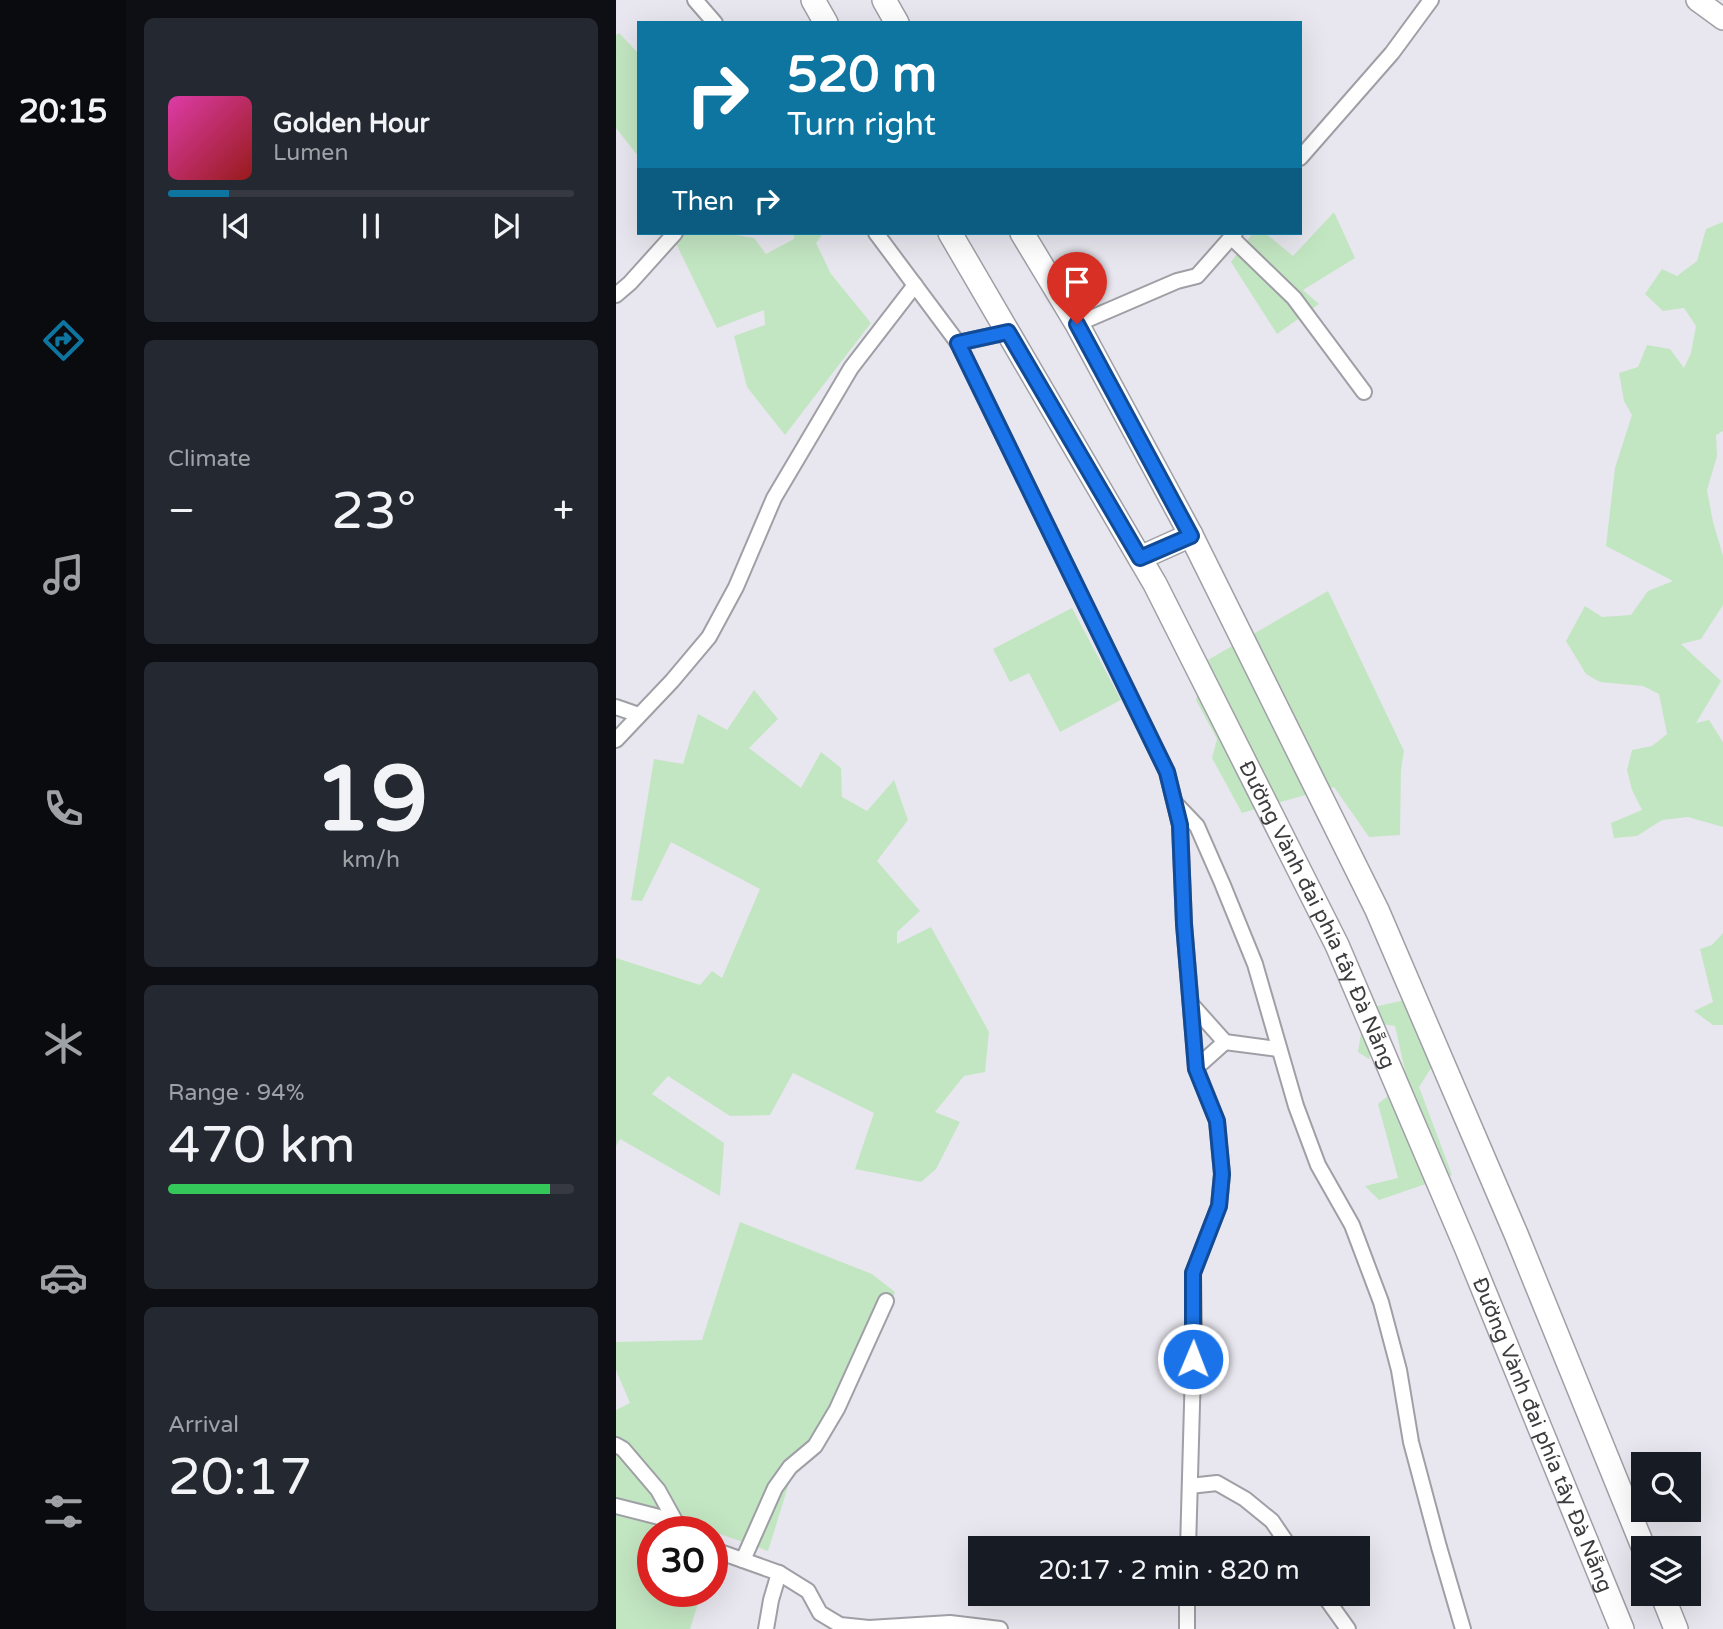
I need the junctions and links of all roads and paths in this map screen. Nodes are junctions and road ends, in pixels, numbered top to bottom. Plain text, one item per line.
1 (695, 0) edge
2 (813, 0) edge
3 (884, 0) edge
4 (1431, 0) edge
5 (1697, 0) edge
6 (1723, 19) edge
7 (713, 21) edge
8 (825, 21) edge
9 (896, 21) edge
10 (1302, 156) edge
11 (673, 235) edge
12 (878, 235) edge
13 (951, 235) edge
14 (1023, 235) edge
15 (1233, 235) edge
16 (915, 285) junction
17 (616, 295) edge
18 (1077, 324) junction
19 (1008, 332) junction
20 (958, 343) junction
21 (1364, 392) dead end
22 (1191, 536) junction
23 (1140, 558) junction
24 (616, 707) edge
25 (639, 715) junction
26 (616, 740) edge
27 (1174, 802) junction
28 (1191, 1004) junction
29 (1225, 1042) junction
30 (1278, 1049) junction
31 (1196, 1069) junction
32 (886, 1301) dead end
33 (616, 1445) edge
34 (1189, 1486) junction
35 (616, 1506) edge
36 (648, 1516) edge
37 (674, 1516) edge
38 (1188, 1536) edge
39 (1282, 1536) edge
40 (1639, 1536) edge
41 (728, 1555) edge
42 (743, 1560) junction
43 (779, 1573) junction
44 (1187, 1606) edge
45 (1332, 1606) edge
46 (1667, 1606) edge
47 (766, 1629) edge
48 (1000, 1629) edge
49 (1187, 1629) edge
50 (1348, 1629) edge
51 (1463, 1629) edge
52 (1622, 1629) edge
53 (1676, 1629) edge

1 - 7 street
2 - 8 main road
3 - 9 main road
4 - 10 street
5 - 6 street
11 - 17 street
12 - 16 street
13 - 19 main road, Đường Vành đai phía tây Đà Nẵng
14 - 18 main road
15 - 18 street
15 - 21 street
16 - 20 street
16 - 25 street
18 - 22 main road
19 - 20 street
19 - 23 main road, Đường Vành đai phía tây Đà Nẵng
20 - 27 street
22 - 23 main road
22 - 40 main road
23 - 52 main road, Đường Vành đai phía tây Đà Nẵng
24 - 25 street
25 - 26 street
27 - 28 street
27 - 30 street
28 - 29 street
28 - 31 street
29 - 30 street
29 - 31 street
30 - 51 street
31 - 34 street
32 - 42 street
33 - 37 street
34 - 38 street
34 - 39 street
35 - 36 street
41 - 42 street
42 - 43 street
43 - 47 street
43 - 48 street
44 - 49 street
45 - 50 street
46 - 53 main road

